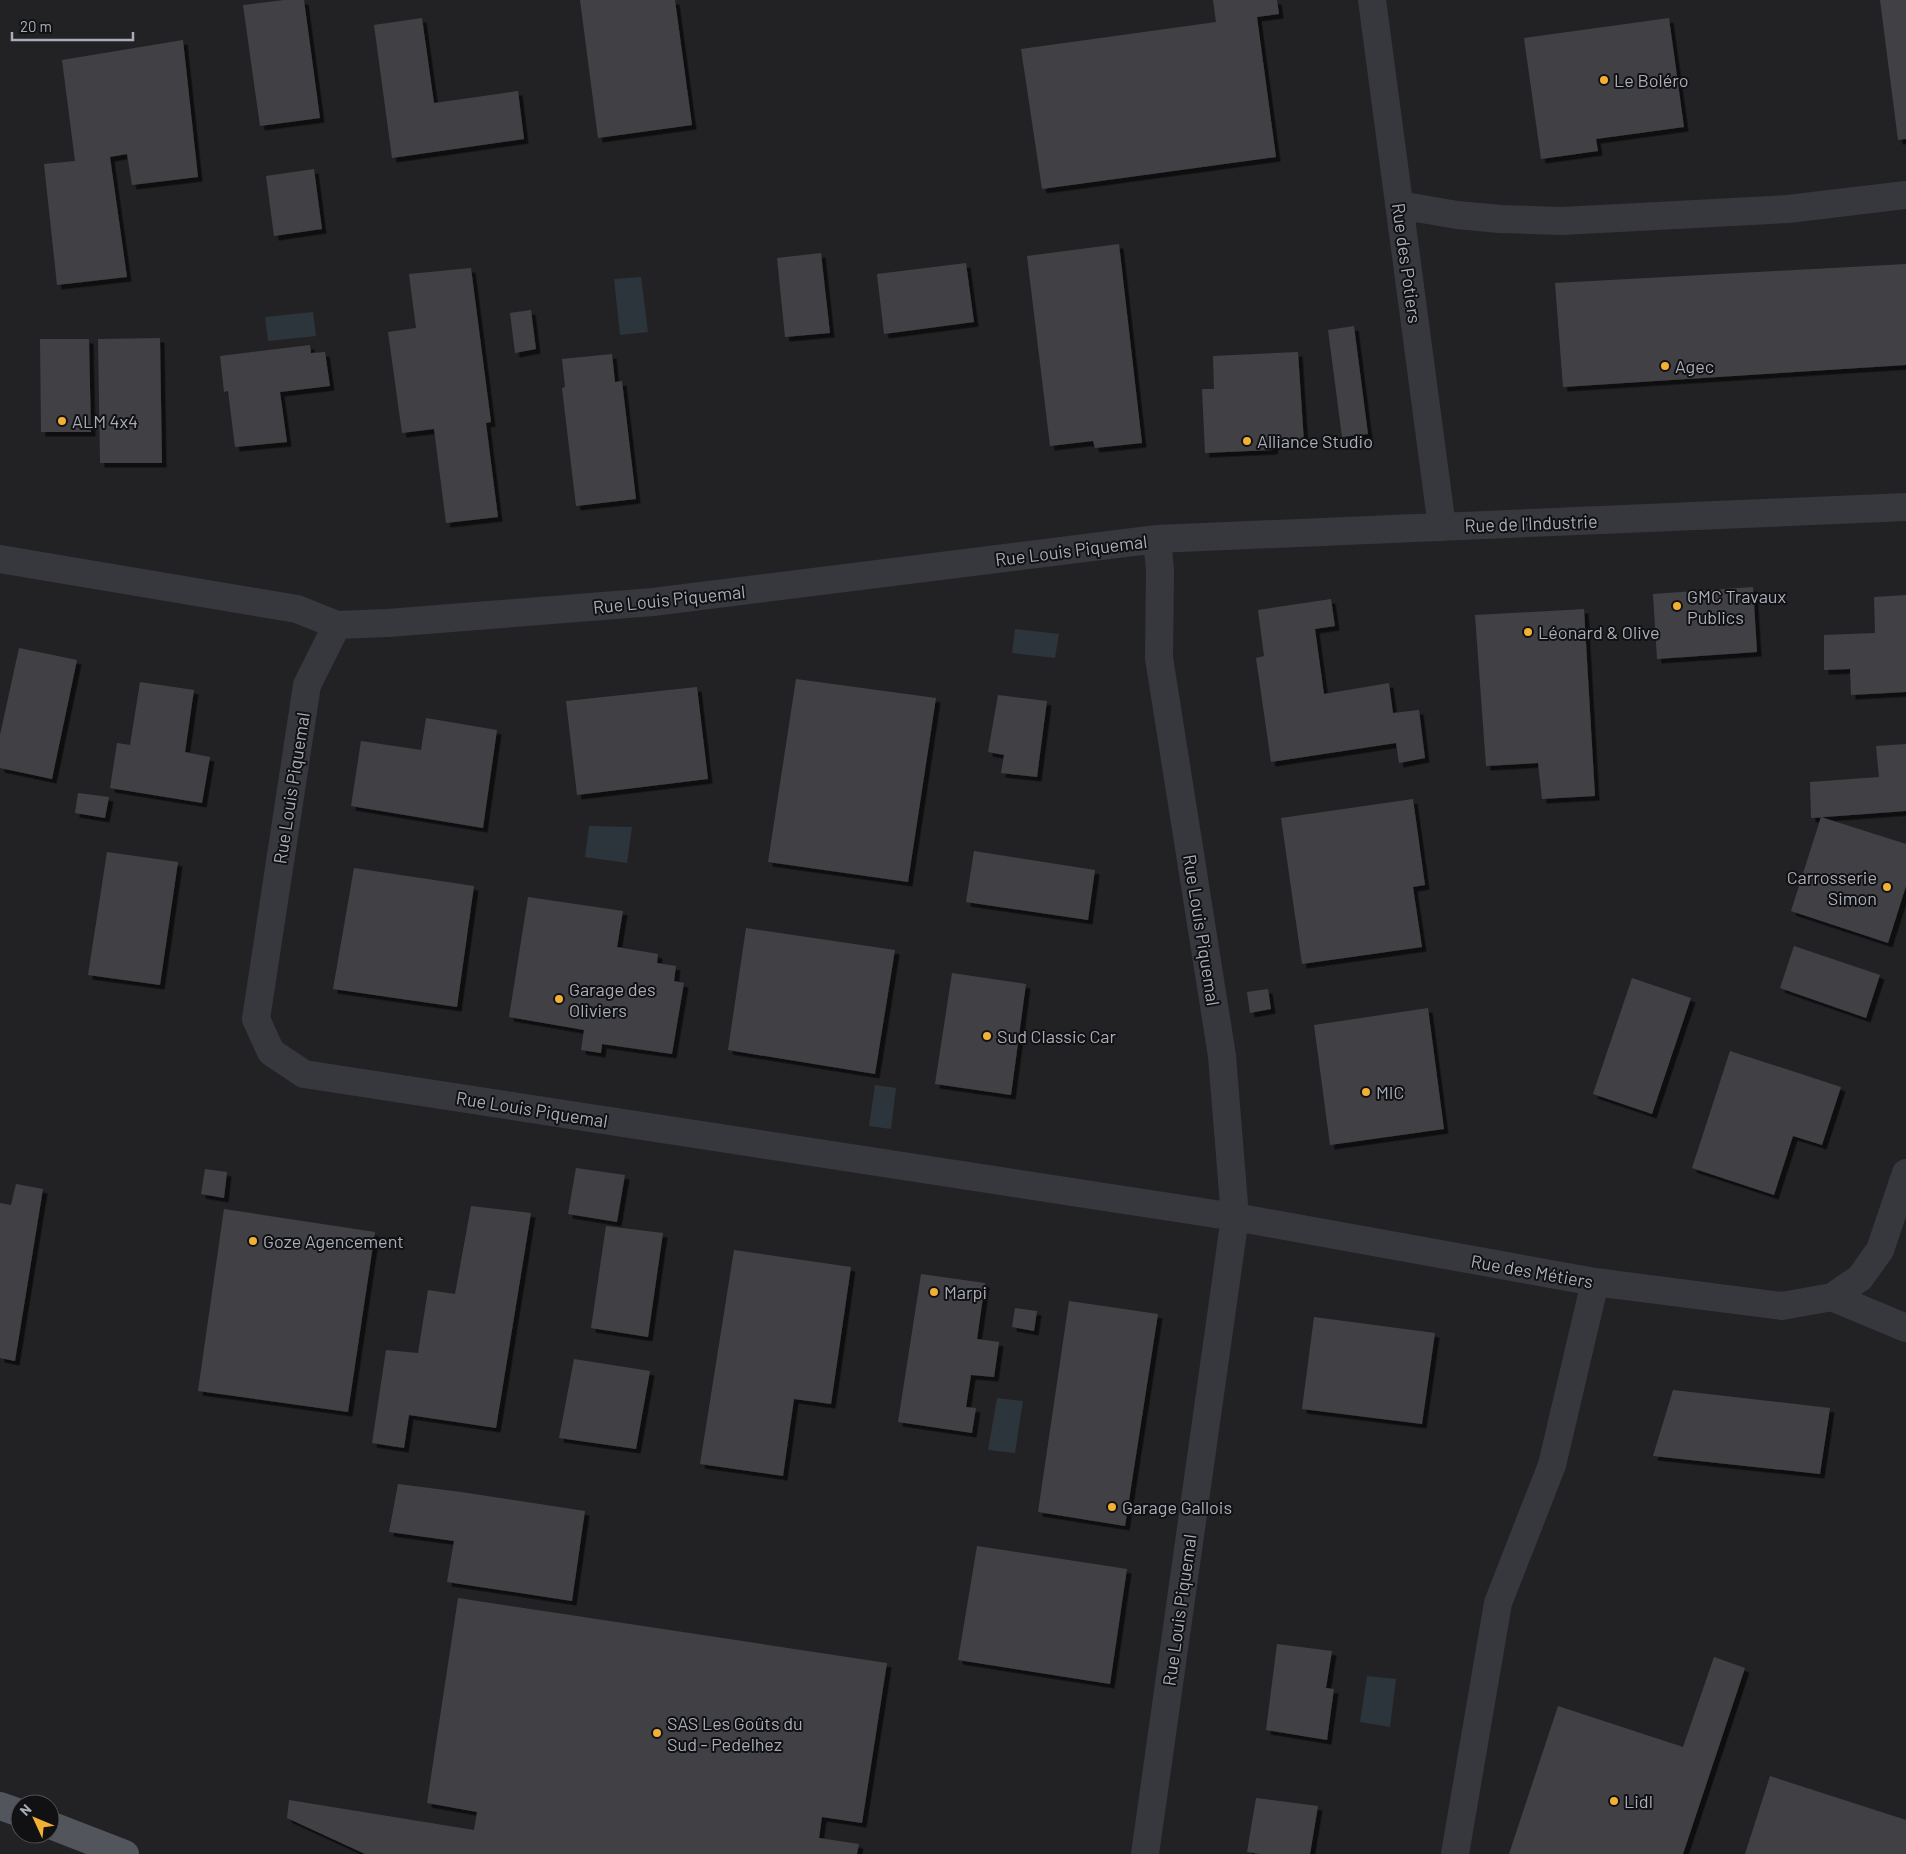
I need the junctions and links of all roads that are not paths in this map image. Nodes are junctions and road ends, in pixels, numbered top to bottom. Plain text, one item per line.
1 (1372, 0) edge
2 (1906, 195) edge
3 (1399, 205) junction
4 (1906, 507) edge
5 (1442, 527) junction
6 (1157, 540) junction
7 (0, 559) edge
8 (337, 625) junction
9 (1906, 1173) edge
10 (1235, 1217) junction
11 (1595, 1282) junction
12 (1832, 1297) junction
13 (1906, 1328) edge
14 (60, 1829) edge
15 (125, 1854) edge
16 (1145, 1854) edge
17 (1456, 1854) edge

1 - 3 street, Rue des Potiers
2 - 3 street
3 - 5 street, Rue des Potiers
4 - 5 street, Rue de l'Industrie
5 - 6 street, Rue de l'Industrie
6 - 8 street, Rue Louis Piquemal
6 - 10 street, Rue Louis Piquemal
7 - 8 street, Rue Louis Piquemal
8 - 10 street, Rue Louis Piquemal
9 - 12 street
10 - 11 street, Rue des Métiers
10 - 16 street, Rue Louis Piquemal
11 - 12 street, Rue des Métiers
11 - 17 street
12 - 13 street
14 - 15 main road

